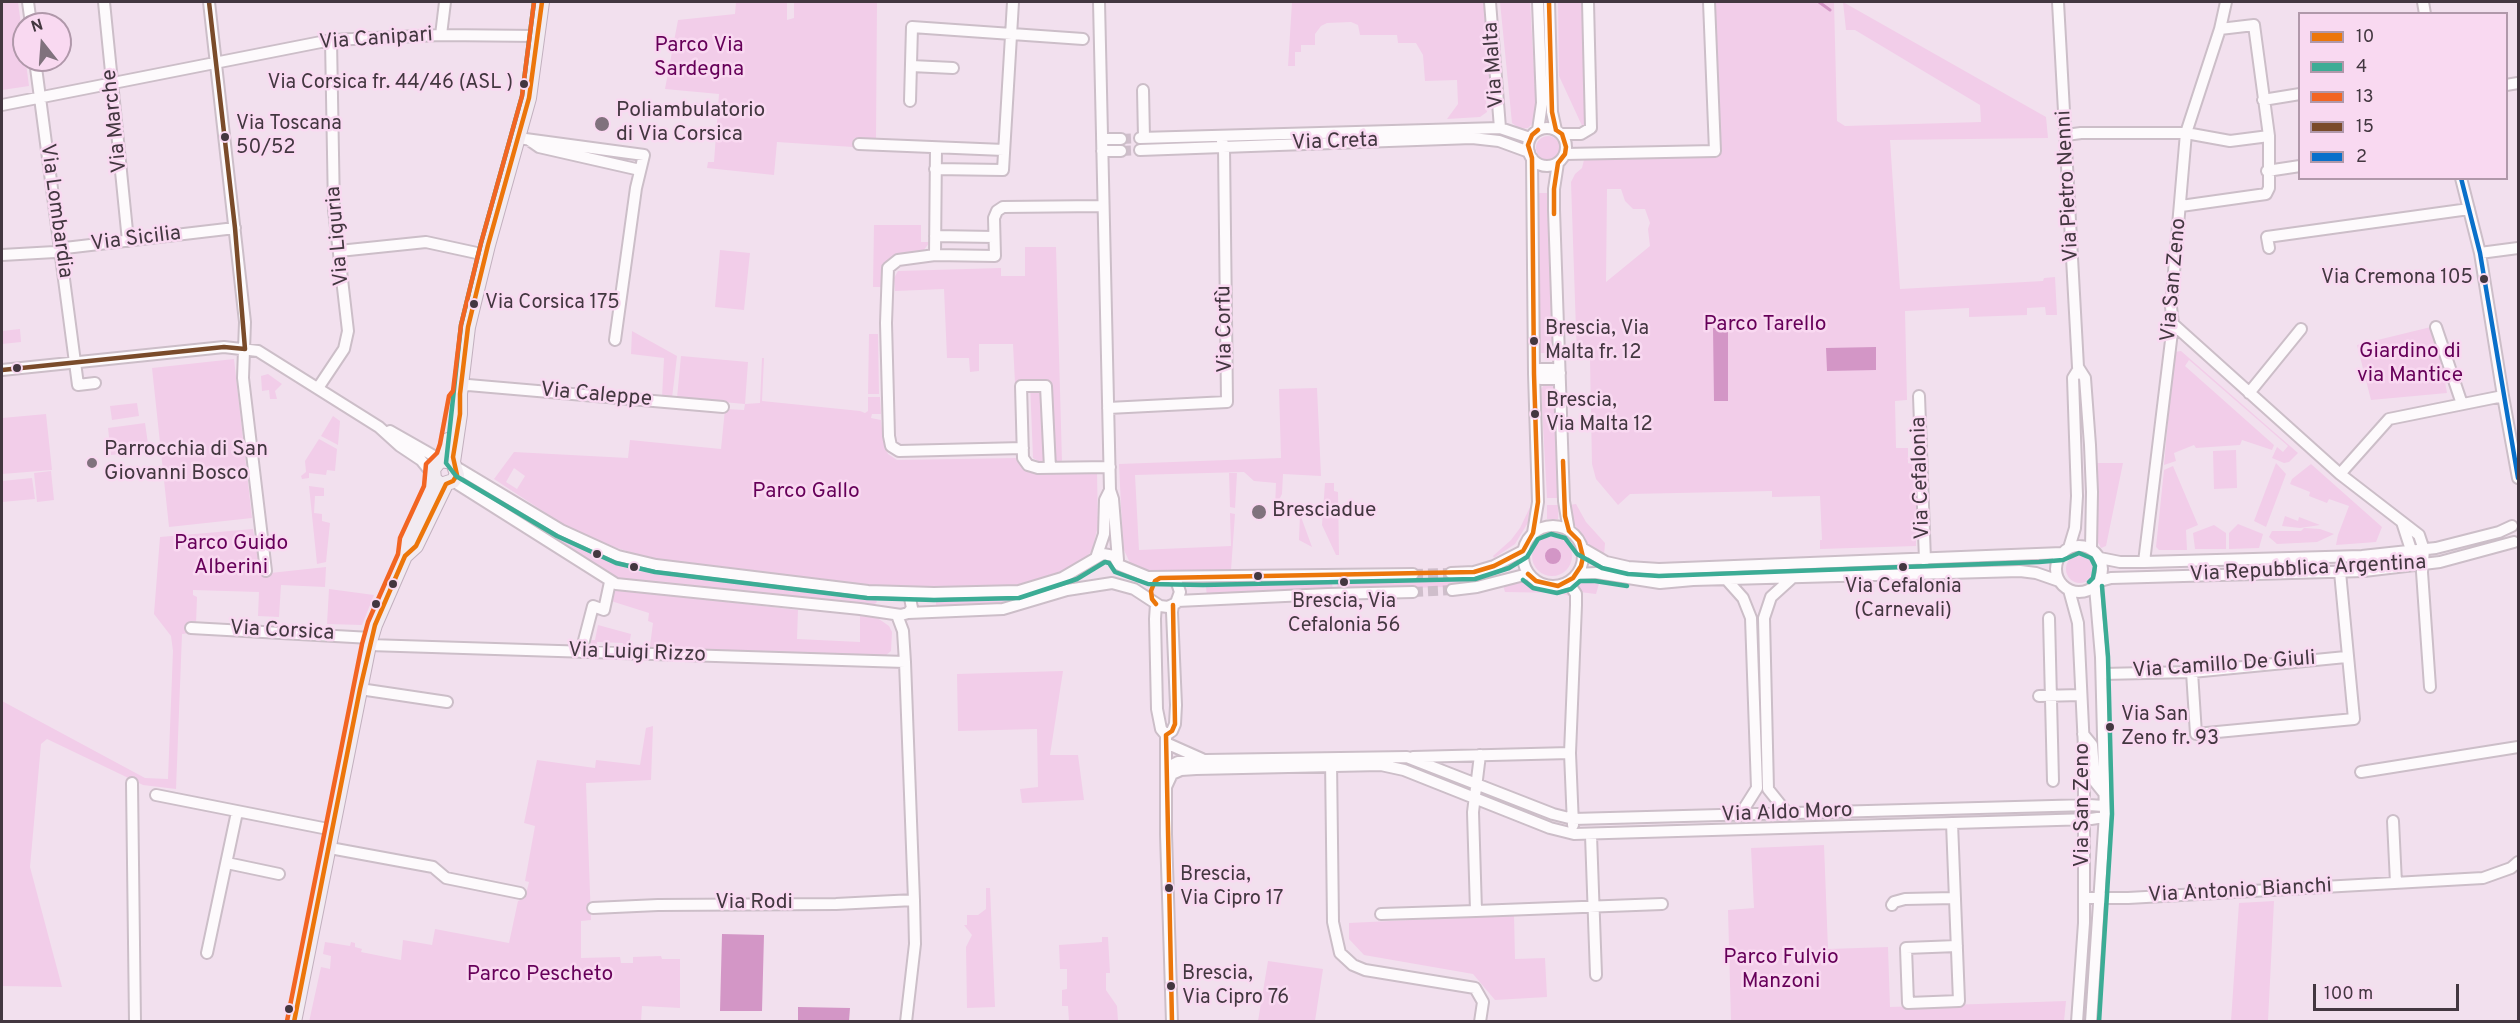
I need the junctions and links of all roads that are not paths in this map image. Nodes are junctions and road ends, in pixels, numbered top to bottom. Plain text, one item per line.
1 (104, 2) edge
2 (209, 2) edge
3 (445, 2) edge
4 (542, 2) edge
5 (1013, 2) edge
6 (1099, 2) edge
7 (1490, 2) edge
8 (1539, 2) edge
9 (1549, 2) edge
10 (1588, 2) edge
11 (1709, 2) edge
12 (2058, 2) edge
13 (2226, 2) edge
14 (2220, 29) junction
15 (1012, 33) junction
16 (441, 35) junction
17 (538, 36) junction
18 (1083, 39) dead end
19 (331, 40) junction
20 (215, 62) junction
21 (911, 66) junction
22 (952, 68) dead end
23 (37, 72) edge
24 (112, 82) junction
25 (1143, 90) dead end
26 (2298, 94) edge
27 (40, 97) junction
28 (2264, 100) junction
29 (909, 101) dead end
30 (2, 105) edge
31 (1500, 128) junction
32 (1559, 132) junction
33 (2186, 133) junction
34 (1534, 134) junction
35 (2066, 135) junction
36 (2269, 136) junction
37 (524, 139) junction
38 (1102, 139) junction
39 (1121, 139) tunnel mouth
40 (1307, 139) junction
41 (1222, 142) junction
42 (860, 144) dead end
43 (936, 148) junction
44 (1004, 150) junction
45 (1140, 150) tunnel mouth
46 (1102, 151) junction
47 (1121, 151) tunnel mouth
48 (1530, 155) junction
49 (1561, 158) junction
50 (2298, 166) edge
51 (935, 170) junction
52 (2267, 171) junction
53 (2462, 180) edge
54 (1102, 206) junction
55 (2181, 206) junction
56 (2469, 209) junction
57 (235, 228) junction
58 (935, 236) junction
59 (994, 237) junction
60 (128, 241) junction
61 (2269, 248) dead end
62 (2518, 248) edge
63 (60, 250) junction
64 (339, 251) junction
65 (2480, 253) junction
66 (2, 255) edge
67 (486, 255) junction
68 (934, 255) junction
69 (2173, 324) junction
70 (2436, 327) dead end
71 (2301, 329) dead end
72 (615, 340) dead end
73 (245, 349) junction
74 (75, 363) junction
75 (2, 370) edge
76 (2079, 370) junction
77 (1560, 373) junction
78 (1534, 374) junction
79 (95, 383) dead end
80 (463, 384) junction
81 (318, 388) junction
82 (2249, 393) junction
83 (1919, 396) dead end
84 (2503, 396) junction
85 (2462, 404) junction
86 (723, 407) dead end
87 (1108, 408) junction
88 (379, 427) junction
89 (448, 439) junction
90 (420, 447) junction
91 (1023, 448) junction
92 (450, 463) junction
93 (1110, 466) junction
94 (1050, 468) junction
95 (2340, 474) junction
96 (2518, 478) edge
97 (441, 480) junction
98 (1110, 490) junction
99 (2402, 522) junction
100 (2515, 523) edge
101 (1569, 531) junction
102 (1533, 533) junction
103 (2516, 544) edge
104 (1582, 548) junction
105 (2091, 548) junction
106 (2424, 550) junction
107 (1523, 551) junction
108 (2065, 551) junction
109 (2411, 552) junction
110 (2100, 558) junction
111 (1094, 559) junction
112 (1925, 560) junction
113 (1118, 562) junction
114 (2144, 562) junction
115 (2422, 566) junction
116 (266, 571) dead end
117 (2340, 572) junction
118 (1451, 573) tunnel mouth
119 (1413, 574) tunnel mouth
120 (1528, 574) junction
121 (1577, 574) junction
122 (1160, 578) junction
123 (1172, 578) junction
124 (1792, 578) junction
125 (1726, 579) junction
126 (2059, 581) junction
127 (610, 582) junction
128 (1568, 582) junction
129 (1098, 584) junction
130 (1112, 584) junction
131 (2097, 584) junction
132 (1452, 590) tunnel mouth
133 (2068, 590) junction
134 (901, 592) junction
135 (1413, 592) tunnel mouth
136 (1155, 602) junction
137 (1175, 603) junction
138 (902, 614) junction
139 (2049, 618) dead end
140 (191, 628) dead end
141 (370, 642) junction
142 (581, 652) junction
143 (2346, 657) junction
144 (905, 662) junction
145 (2192, 672) junction
146 (2102, 674) junction
147 (2430, 687) dead end
148 (360, 688) junction
149 (2051, 695) junction
150 (2081, 695) junction
151 (2039, 696) dead end
152 (447, 702) dead end
153 (2083, 734) junction
154 (1166, 739) junction
155 (2518, 747) edge
156 (1570, 753) junction
157 (1480, 755) junction
158 (1407, 757) junction
159 (1206, 760) junction
160 (1331, 763) junction
161 (1166, 768) junction
162 (2361, 772) dead end
163 (2053, 781) dead end
164 (132, 783) dead end
165 (1476, 783) junction
166 (1166, 787) junction
167 (1763, 788) junction
168 (2103, 792) junction
169 (156, 795) dead end
170 (1473, 798) junction
171 (2085, 805) junction
172 (2104, 811) junction
173 (237, 812) junction
174 (1788, 814) junction
175 (1740, 815) junction
176 (1573, 819) junction
177 (2084, 819) junction
178 (1762, 820) junction
179 (2393, 820) dead end
180 (1952, 823) junction
181 (333, 830) junction
182 (1574, 834) junction
183 (1591, 835) junction
184 (330, 848) junction
185 (2518, 862) edge
186 (227, 863) junction
187 (279, 874) dead end
188 (2396, 883) junction
189 (520, 893) dead end
190 (1955, 898) junction
191 (2084, 898) junction
192 (2101, 899) junction
193 (915, 900) junction
194 (1662, 904) dead end
195 (1892, 905) dead end
196 (593, 908) dead end
197 (1593, 908) junction
198 (1476, 911) junction
199 (1381, 914) dead end
200 (1957, 946) junction
201 (207, 953) dead end
202 (1596, 975) dead end
203 (135, 1022) edge
204 (294, 1022) edge
205 (906, 1022) edge
206 (1172, 1022) edge
207 (1480, 1022) edge
208 (2077, 1022) edge
209 (2091, 1022) edge

1 - 24 street, Via Marche
2 - 20 street
3 - 16 street
4 - 17 main road
5 - 15 street
6 - 38 street
7 - 31 street, Via Malta
8 - 34 street
9 - 32 street
10 - 32 street
11 - 49 street
12 - 35 street, Via Pietro Nenni
13 - 14 street, Via San Zeno
14 - 28 street
14 - 33 street, Via San Zeno
15 - 18 street
15 - 21 street
15 - 44 street
16 - 17 street, Via Canipari
16 - 19 street, Via Canipari
17 - 37 main road
19 - 20 street, Via Canipari
19 - 64 street, Via Liguria
20 - 24 street, Via Canipari
20 - 57 street
21 - 22 street
21 - 29 street
23 - 27 street, Via Lombardia
24 - 27 street, Via Canipari
24 - 60 street, Via Marche
25 - 41 street, Via Creta
26 - 28 street
27 - 30 street, Via Canipari
27 - 63 street, Via Lombardia
28 - 36 street
31 - 34 street, Via Creta
31 - 40 street, Via Creta
32 - 34 street
32 - 49 street
33 - 35 street
33 - 36 street
33 - 55 street, Via San Zeno
34 - 48 street
35 - 76 street, Via Pietro Nenni
36 - 52 street
37 - 67 main road
37 - 72 street
38 - 39 street
38 - 46 street
40 - 41 street, Via Creta
40 - 48 street, Via Creta
41 - 45 street, Via Creta
41 - 87 street, Via Corfù
42 - 43 street
43 - 44 street
43 - 51 street
44 - 51 street
46 - 47 street
46 - 54 street
48 - 49 street
48 - 78 street
49 - 77 street
50 - 52 street
51 - 58 street
52 - 55 street
53 - 56 street
54 - 59 street
54 - 87 street
55 - 69 street, Via San Zeno
56 - 61 street
56 - 65 street
57 - 60 street, Via Sicilia
57 - 73 street
58 - 59 street
58 - 68 street
59 - 68 street
60 - 63 street, Via Sicilia
62 - 65 street
63 - 66 street, Via Sicilia
63 - 74 street, Via Lombardia
64 - 67 street
64 - 81 street, Via Liguria
65 - 84 street
67 - 80 main road
68 - 91 street
69 - 82 street
69 - 114 street, Via San Zeno
70 - 85 street
71 - 82 street
73 - 74 street
73 - 81 street
73 - 116 street
74 - 75 street
74 - 79 street, Via Lombardia
76 - 105 street, Via Pietro Nenni
76 - 108 street, Via Pietro Nenni
77 - 78 street
77 - 101 street
78 - 102 street
80 - 86 street, Via Caleppe
80 - 89 main road
80 - 92 main road
81 - 88 street
82 - 95 street
83 - 112 street, Via Cefalonia
84 - 85 street
84 - 96 street
85 - 95 street
87 - 93 street
88 - 90 street
88 - 97 street
89 - 90 street
89 - 92 main road
90 - 92 street
91 - 94 street
91 - 94 street
92 - 97 main road
92 - 97 main road
92 - 134 street
93 - 94 street
93 - 98 street
95 - 99 street
97 - 127 street
97 - 141 main road
98 - 111 street
98 - 113 street
99 - 106 street
99 - 109 street
100 - 103 street, Via Repubblica Argentina
100 - 106 street, Via Repubblica Argentina
101 - 102 street
101 - 104 street, Via Cefalonia
102 - 107 street
103 - 115 street, Via Repubblica Argentina
104 - 112 street, Via Cefalonia
104 - 121 street
105 - 108 street, Via Cefalonia
105 - 110 street
106 - 109 street, Via Repubblica Argentina
106 - 115 street
107 - 118 street
107 - 120 street
108 - 112 street, Via Cefalonia
108 - 126 street
109 - 114 street, Via Repubblica Argentina
109 - 115 street
110 - 114 street, Via Repubblica Argentina
110 - 131 street
111 - 113 street
111 - 129 street
111 - 134 street
113 - 122 street
113 - 130 street
115 - 117 street, Via Repubblica Argentina
115 - 147 street
117 - 131 street, Via Repubblica Argentina
117 - 143 street
119 - 123 street
120 - 128 street
120 - 132 street
121 - 125 street
121 - 128 street
122 - 123 street
122 - 136 street
123 - 137 street
124 - 125 street
124 - 126 street
124 - 167 street
125 - 167 street
126 - 133 street
127 - 138 street
127 - 142 street
128 - 156 street
129 - 130 street
129 - 138 street
130 - 136 street
131 - 133 street
131 - 146 street, Via San Zeno
133 - 150 street, Via San Zeno
134 - 138 street
134 - 138 street
135 - 137 street
136 - 137 street
136 - 154 street
137 - 154 street
138 - 144 street
139 - 149 street
140 - 141 street, Via Corsica
141 - 142 street, Via Luigi Rizzo
141 - 148 main road
142 - 144 street, Via Luigi Rizzo
143 - 145 street, Via Camillo De Giuli
143 - 145 street
144 - 193 street
145 - 146 street, Via Camillo De Giuli
146 - 168 street, Via San Zeno
148 - 152 street
148 - 181 main road
149 - 150 street
149 - 151 street
149 - 163 street
150 - 153 street, Via San Zeno
153 - 168 street
153 - 171 street, Via San Zeno
154 - 159 street, Via Aldo Moro
154 - 161 street
155 - 162 street
156 - 157 street, Via Aldo Moro
156 - 176 street
157 - 158 street, Via Aldo Moro
157 - 165 street
158 - 160 street, Via Aldo Moro
158 - 165 street, Via Aldo Moro
159 - 160 street, Via Aldo Moro
159 - 161 street, Via Aldo Moro
160 - 166 street, Via Aldo Moro
160 - 170 street, Via Aldo Moro
160 - 207 street
161 - 166 street
164 - 203 street
165 - 170 street
165 - 176 street, Via Aldo Moro
166 - 206 street
167 - 174 street
167 - 175 street
167 - 178 street
168 - 172 street, Via San Zeno
169 - 173 street
170 - 182 street, Via Aldo Moro
170 - 198 street
171 - 172 street, Via Aldo Moro
171 - 174 street, Via Aldo Moro
171 - 177 street, Via San Zeno
172 - 177 street, Via Aldo Moro
172 - 192 street, Via San Zeno
173 - 181 street
173 - 186 street
174 - 178 street, Via Aldo Moro
175 - 176 street, Via Aldo Moro
175 - 178 street, Via Aldo Moro
176 - 182 street
177 - 180 street, Via Aldo Moro
177 - 191 street, Via San Zeno
178 - 180 street, Via Aldo Moro
178 - 183 street, Via Aldo Moro
179 - 188 street
180 - 190 street
181 - 184 main road
182 - 183 street, Via Aldo Moro
183 - 197 street
184 - 189 street
184 - 204 main road
185 - 188 street, Via Antonio Bianchi
186 - 187 street
186 - 201 street
188 - 192 street, Via Antonio Bianchi
190 - 195 street
190 - 200 street
191 - 192 street, Via Antonio Bianchi
191 - 208 street, Via San Zeno
192 - 209 street, Via San Zeno
193 - 196 street, Via Rodi
193 - 205 street
194 - 197 street
197 - 198 street
197 - 202 street
198 - 199 street
200 - 200 street

